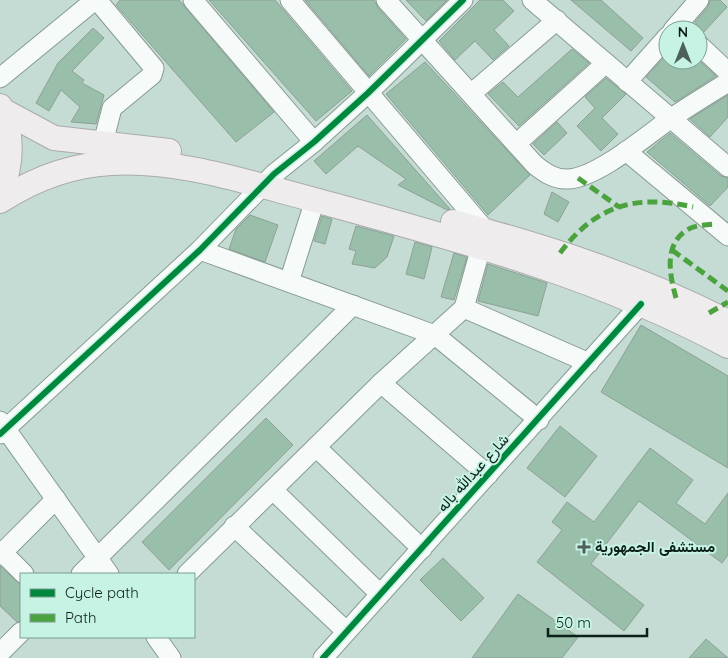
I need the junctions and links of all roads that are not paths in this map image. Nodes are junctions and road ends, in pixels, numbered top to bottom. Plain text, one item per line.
1 (96, 0) edge
2 (193, 0) edge
3 (290, 0) edge
4 (386, 0) edge
5 (463, 0) edge
6 (532, 0) edge
7 (699, 0) edge
8 (557, 20) junction
9 (684, 20) edge
10 (423, 40) junction
11 (658, 49) edge
12 (708, 53) edge
13 (606, 63) junction
14 (728, 72) edge
15 (0, 78) edge
16 (627, 82) junction
17 (728, 82) edge
18 (368, 93) junction
19 (472, 93) junction
20 (1, 108) edge
21 (672, 118) junction
22 (314, 142) junction
23 (103, 143) junction
24 (516, 144) junction
25 (626, 151) junction
26 (728, 167) edge
27 (268, 180) junction
28 (0, 190) edge
29 (315, 200) junction
30 (0, 201) edge
31 (728, 236) edge
32 (483, 239) junction
33 (200, 250) junction
34 (289, 282) junction
35 (641, 304) junction
36 (353, 305) junction
37 (464, 308) junction
38 (728, 322) edge
39 (435, 335) junction
40 (728, 346) edge
41 (589, 363) junction
42 (380, 383) junction
43 (539, 420) junction
44 (2, 428) edge
45 (316, 447) junction
46 (488, 475) junction
47 (273, 490) junction
48 (56, 499) junction
49 (234, 526) junction
50 (422, 549) junction
51 (1, 554) edge
52 (97, 558) junction
53 (23, 573) edge
54 (82, 573) edge
55 (108, 573) edge
56 (188, 573) edge
57 (380, 594) junction
58 (346, 630) junction
59 (20, 633) edge
60 (157, 638) edge
61 (0, 654) edge
62 (4, 658) edge
63 (171, 658) edge
64 (323, 658) edge

1 - 15 street
1 - 23 street
2 - 22 street
3 - 18 street
4 - 10 street
5 - 10 street
6 - 8 street
7 - 9 street
8 - 13 street
8 - 19 street
10 - 18 street
10 - 19 street
11 - 16 street
12 - 14 street
13 - 16 street
13 - 24 street
16 - 21 street
17 - 21 street
18 - 22 street
18 - 32 street
19 - 24 street
20 - 23 main road
20 - 28 main road
21 - 25 street
21 - 26 street
22 - 27 street
23 - 27 main road
24 - 25 street
25 - 31 street
27 - 29 main road
27 - 30 main road
27 - 32 main road
27 - 33 street
29 - 32 main road
29 - 34 street
32 - 35 main road
32 - 37 street
32 - 38 main road
33 - 34 street
33 - 44 street
34 - 36 street
35 - 40 main road
35 - 41 street, شارع عبدالله باله
36 - 39 street
36 - 52 street
37 - 39 street
37 - 41 street
39 - 42 street
39 - 43 street
41 - 43 street, شارع عبدالله باله
42 - 45 street
42 - 46 street
43 - 46 street, شارع عبدالله باله
44 - 48 street
45 - 47 street
45 - 50 street
46 - 50 street, شارع عبدالله باله
47 - 49 street
47 - 57 street
48 - 51 street
48 - 52 street
49 - 56 street
49 - 58 street
50 - 57 street, شارع عبدالله باله
51 - 53 street
52 - 54 street
52 - 55 street
57 - 58 street, شارع عبدالله باله
58 - 64 street, شارع عبدالله باله
59 - 61 street
60 - 63 street
61 - 62 street

